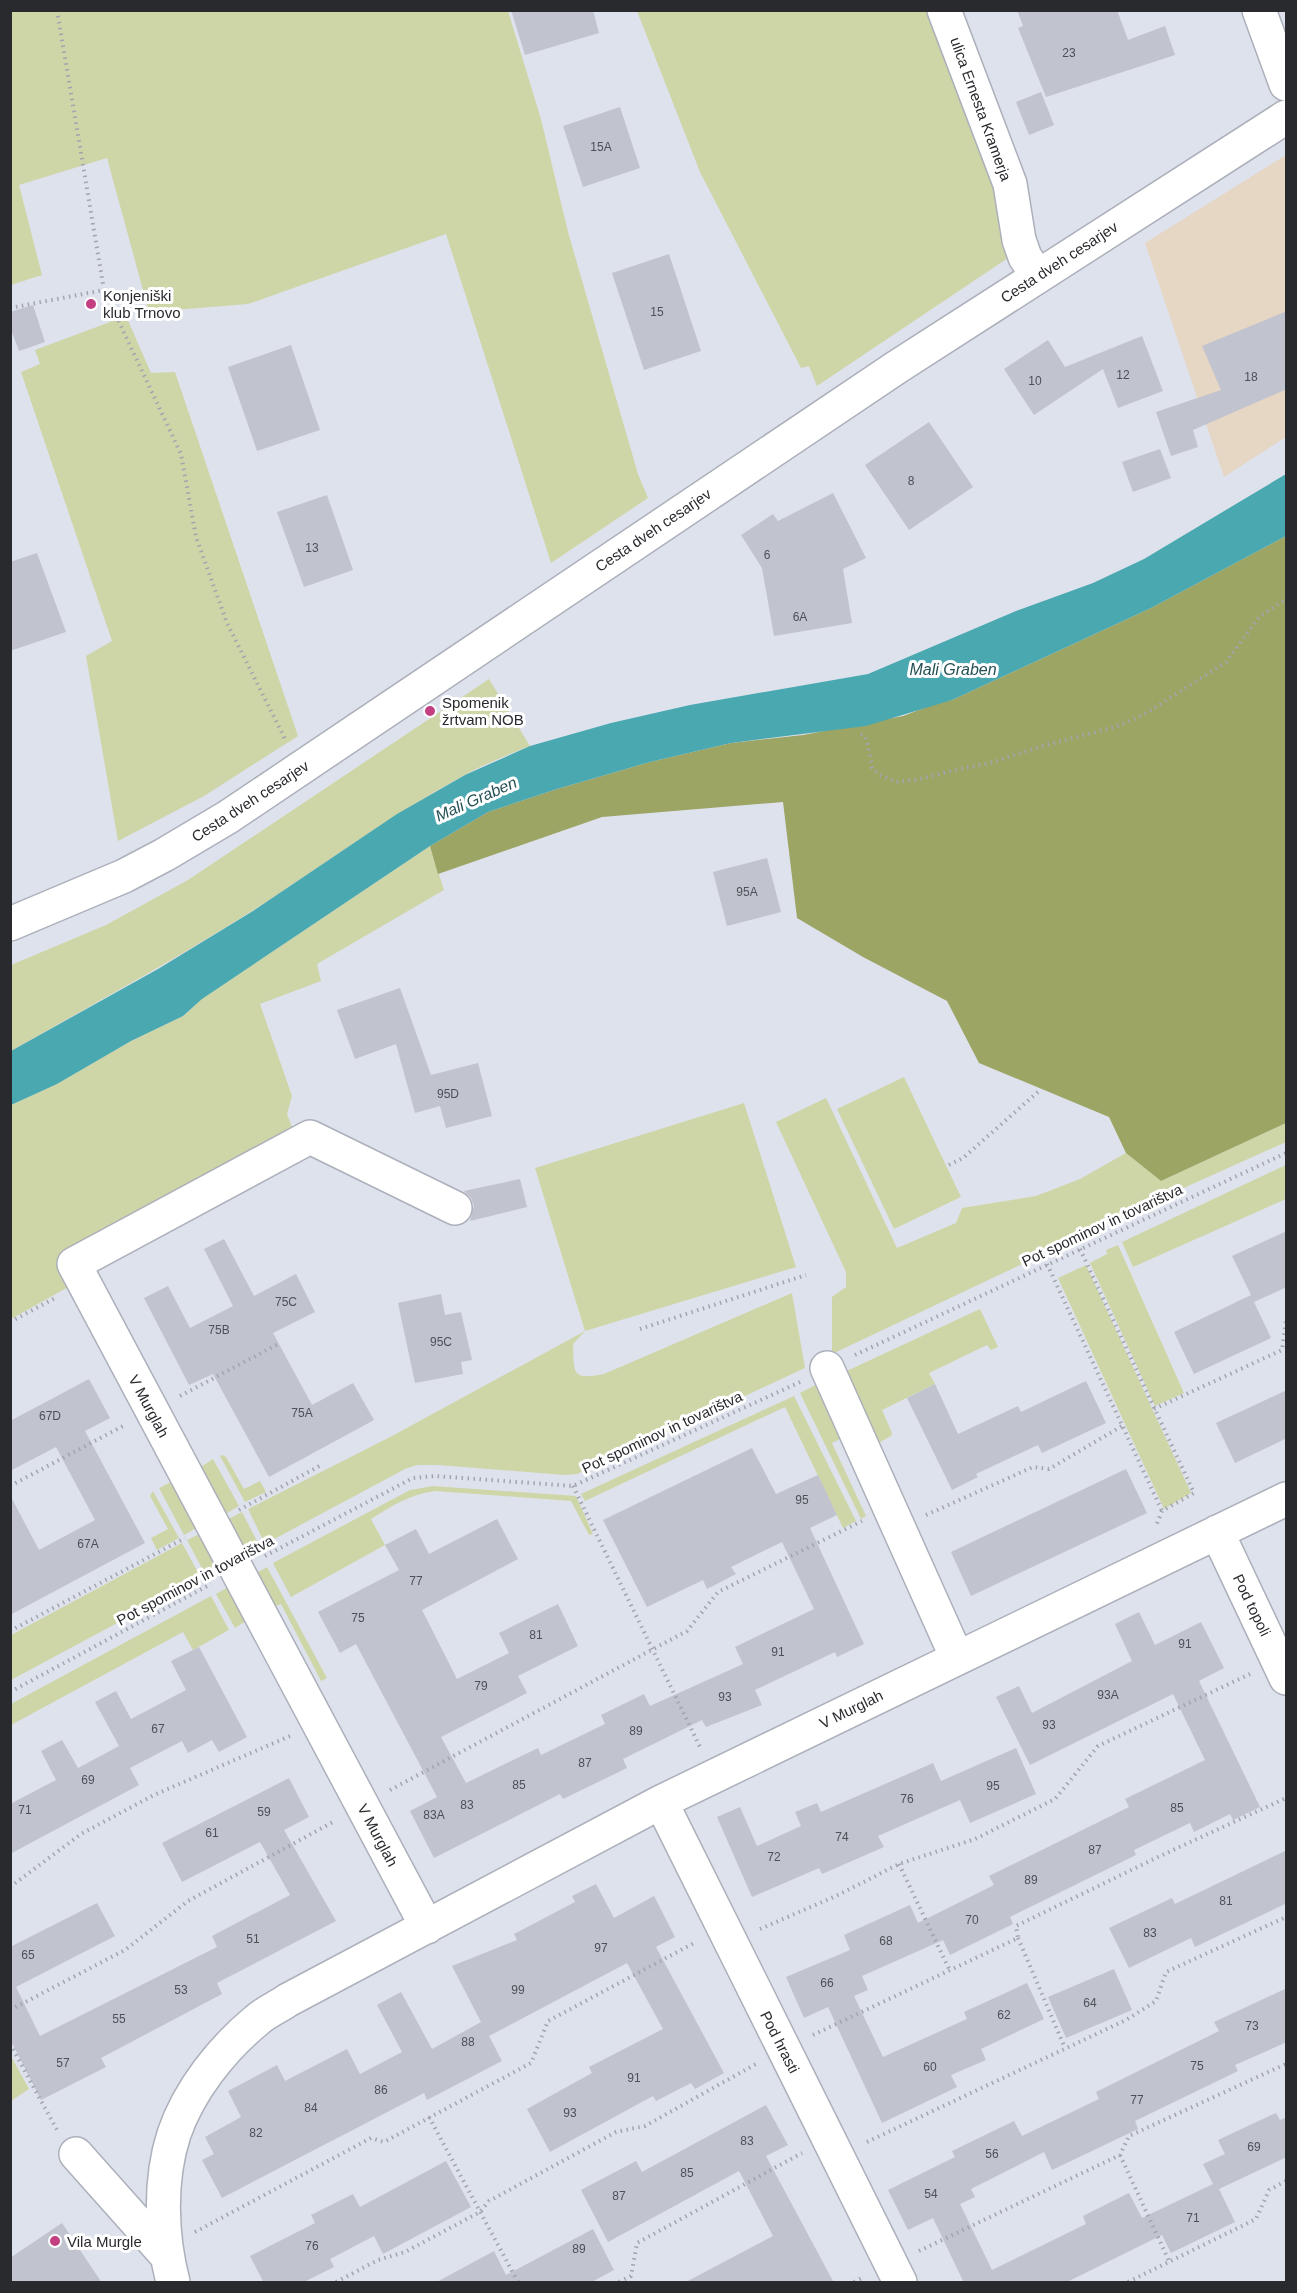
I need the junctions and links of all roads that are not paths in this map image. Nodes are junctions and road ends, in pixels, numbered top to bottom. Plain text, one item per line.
1 (944, 10) edge
2 (1259, 10) edge
3 (1287, 84) edge
4 (1287, 117) edge
5 (1037, 275) junction
6 (10, 924) edge
7 (455, 1208) dead end
8 (828, 1368) road end
9 (1287, 1499) edge
10 (1217, 1532) junction
11 (957, 1658) junction
12 (1282, 1669) edge
13 (660, 1802) junction
14 (427, 1927) junction
15 (76, 2154) road end
16 (168, 2260) edge
17 (895, 2273) edge

1 - 5 street, ulica Ernesta Kramerja
2 - 3 street
4 - 5 street, Cesta dveh cesarjev
5 - 6 street, Cesta dveh cesarjev
7 - 14 street, V Murglah
8 - 11 street
9 - 10 street, V Murglah
10 - 11 street, V Murglah
10 - 12 street, Pod topoli
11 - 13 street, V Murglah
13 - 14 street, V Murglah
13 - 17 street, Pod hrasti
14 - 16 street, V Murglah
15 - 16 street

